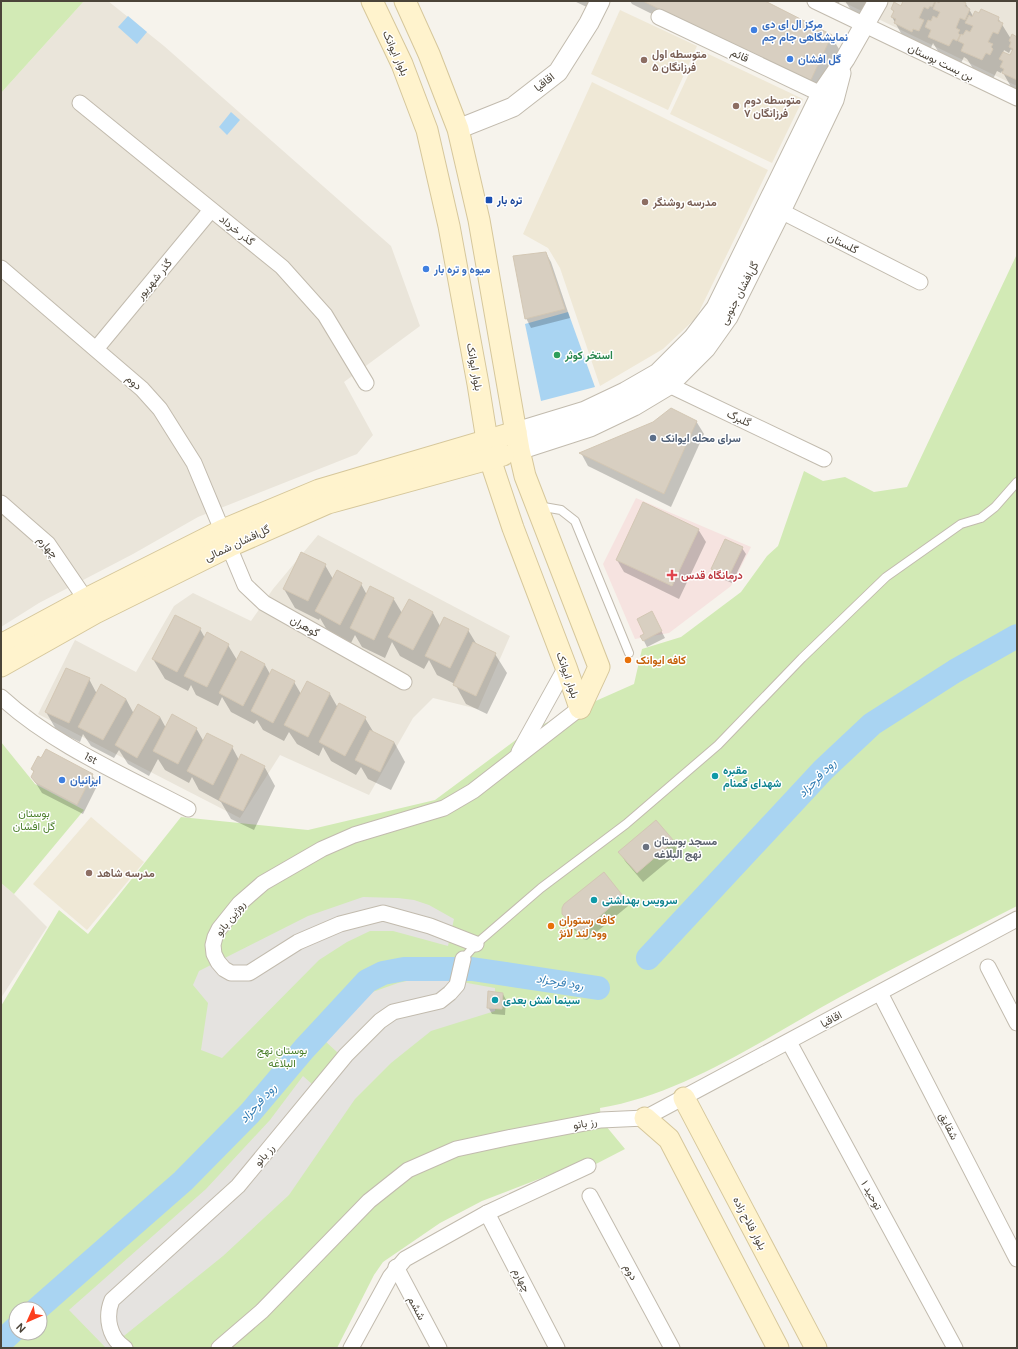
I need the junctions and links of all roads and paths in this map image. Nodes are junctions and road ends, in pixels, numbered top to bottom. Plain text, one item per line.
1 (372, 1) edge
2 (405, 1) edge
3 (600, 1) edge
4 (815, 1) edge
5 (878, 1) edge
6 (659, 17) dead end
7 (865, 26) junction
8 (845, 59) junction
9 (821, 94) junction
10 (1017, 98) edge
11 (80, 103) dead end
12 (458, 129) junction
13 (773, 207) junction
14 (211, 210) junction
15 (1, 268) edge
16 (920, 282) dead end
17 (96, 349) junction
18 (664, 379) junction
19 (366, 384) dead end
20 (517, 441) junction
21 (488, 449) junction
22 (824, 459) dead end
23 (1017, 482) edge
24 (1, 503) edge
25 (536, 506) junction
26 (227, 538) junction
27 (91, 606) junction
28 (1, 645) edge
29 (629, 653) dead end
30 (1, 666) edge
31 (566, 667) junction
32 (404, 682) dead end
33 (1, 697) edge
34 (580, 708) junction
35 (516, 758) junction
36 (188, 809) dead end
37 (1017, 920) edge
38 (476, 944) junction
39 (463, 959) joint
40 (988, 967) dead end
41 (880, 993) junction
42 (1017, 1023) edge
43 (788, 1042) junction
44 (684, 1098) junction
45 (645, 1118) junction
46 (588, 1166) dead end
47 (590, 1196) dead end
48 (487, 1213) junction
49 (1017, 1259) edge
50 (396, 1267) junction
51 (125, 1348) edge
52 (219, 1348) edge
53 (351, 1348) edge
54 (439, 1348) edge
55 (558, 1348) edge
56 (672, 1348) edge
57 (778, 1348) edge
58 (816, 1348) edge
59 (955, 1348) edge

1 - 21 main road, بلوار ایوانک
2 - 12 main road, بلوار ایوانک
3 - 12 street, اقاقیا
4 - 7 street, بن بست بوستان
5 - 7 street, گل‌افشان جنوبی
6 - 9 street, قائم
7 - 8 street, گل‌افشان جنوبی
7 - 10 street, بن بست بوستان
8 - 9 street, گل‌افشان جنوبی
8 - 13 street, گل‌افشان جنوبی
9 - 13 street, گل‌افشان جنوبی
11 - 14 street, گذر خرداد
12 - 20 main road, بلوار ایوانک
13 - 16 street, گلستان
13 - 18 street, گل‌افشان جنوبی
14 - 17 street, گذر شهریور
14 - 19 street, گذر خرداد
15 - 17 street, دوم
17 - 26 street, دوم
18 - 20 street, گل‌افشان جنوبی
18 - 22 street, گلبرگ
20 - 21 main road, گل‌افشان شمالی
20 - 25 main road, بلوار ایوانک
21 - 26 main road, گل‌افشان شمالی
21 - 31 main road, بلوار ایوانک
23 - 38 lane
24 - 27 street, چهارم
25 - 29 lane
25 - 34 main road, بلوار ایوانک
26 - 27 main road, گل‌افشان شمالی
26 - 32 street, گوهران
27 - 28 main road, گل‌افشان شمالی
27 - 30 main road, گل‌افشان شمالی
31 - 34 main road, بلوار ایوانک
31 - 35 street
33 - 36 street, 1st
34 - 35 street
35 - 38 street, روژین بانو
37 - 41 street, اقاقیا
38 - 39 lane
39 - 51 street, رز بانو
40 - 42 street
41 - 43 street, اقاقیا
41 - 49 street, شقایق
43 - 44 street, اقاقیا
43 - 59 street, توحید ۱
44 - 45 street, اقاقیا
44 - 58 main road, بلوار فلاح زاده
45 - 52 street, رز بانو
45 - 57 main road
46 - 48 street
47 - 56 street, دوم
48 - 50 street
48 - 55 street, چهارم
50 - 53 street
50 - 54 street, ششم

